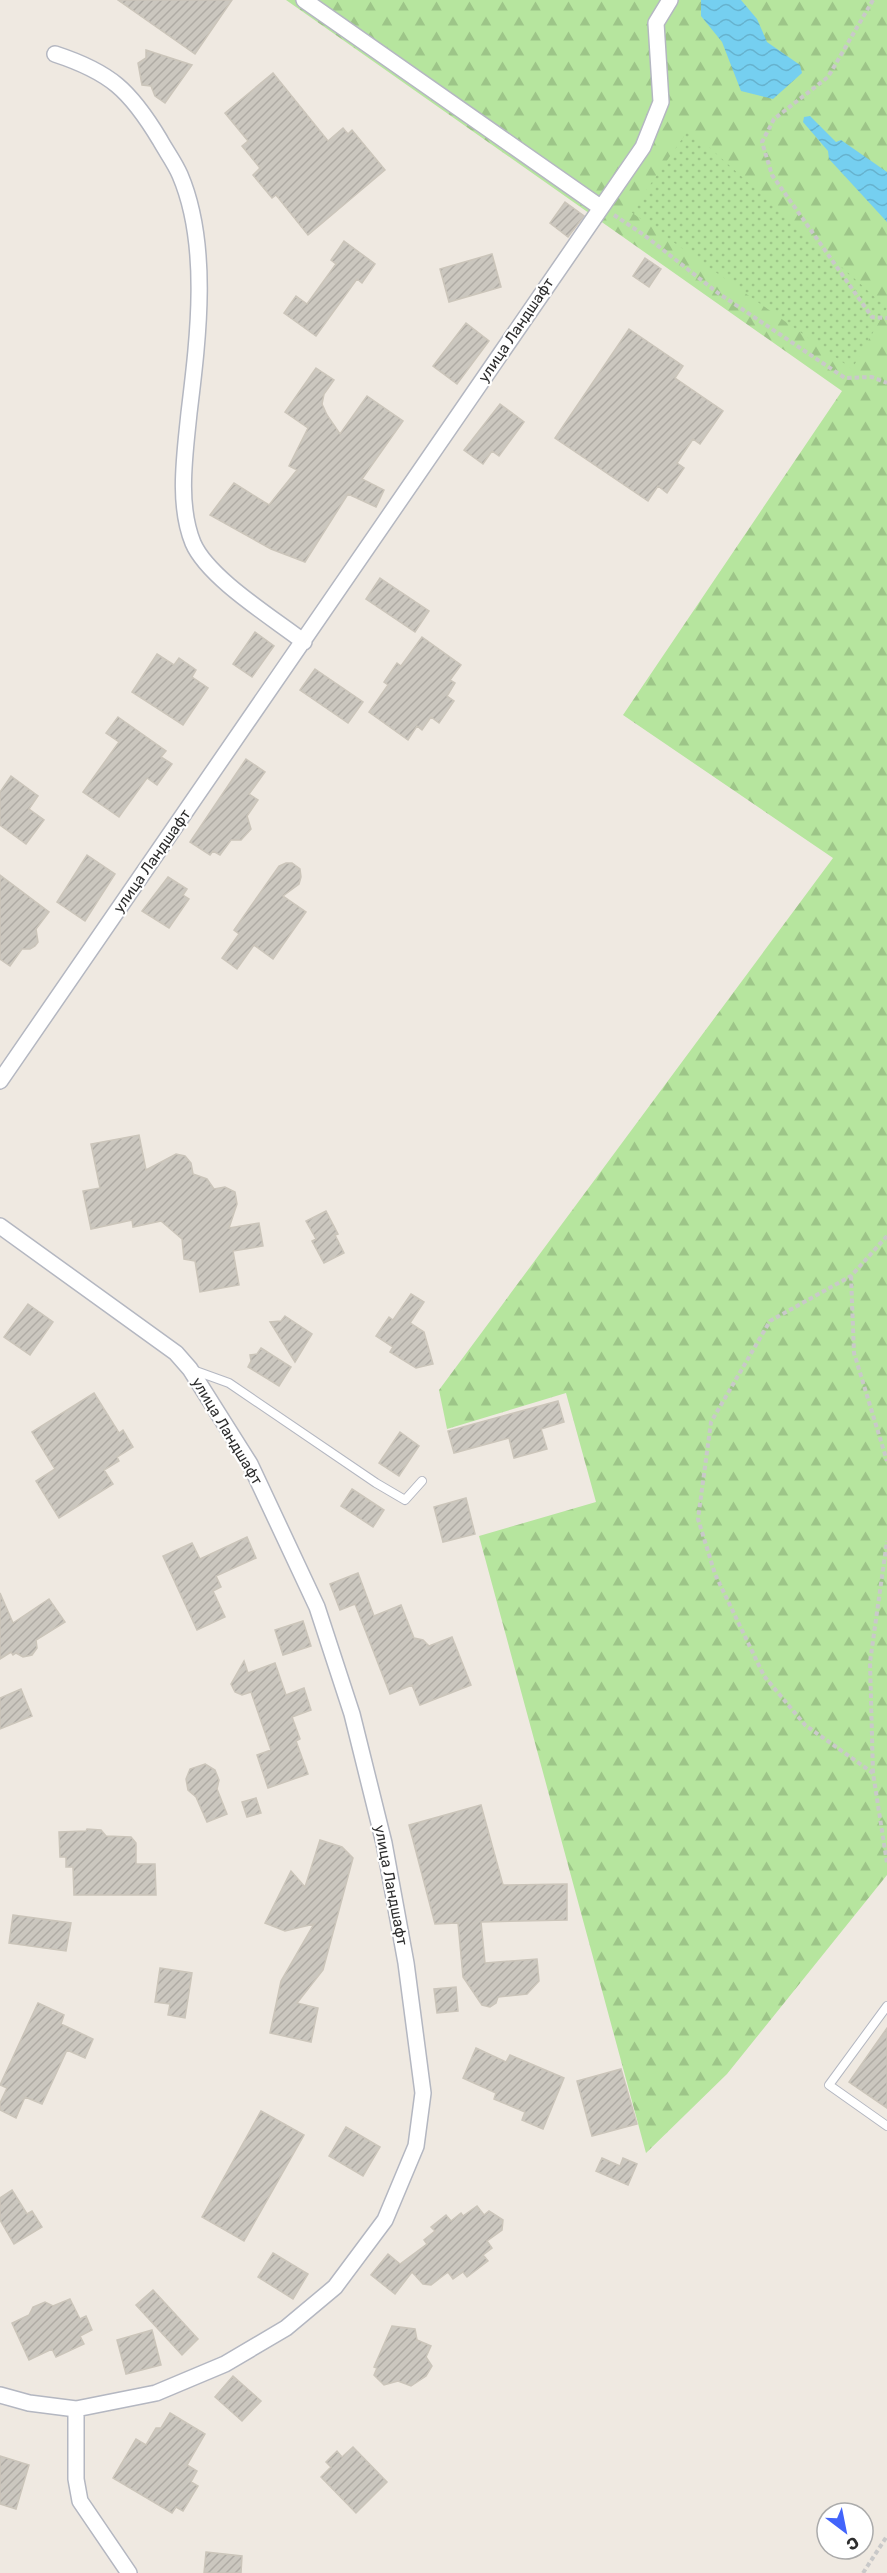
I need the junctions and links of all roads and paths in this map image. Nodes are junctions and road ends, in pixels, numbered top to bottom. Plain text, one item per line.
1 (304, 0) edge
2 (670, 0) edge
3 (873, 0) edge
4 (55, 54) dead end
5 (600, 207) junction
6 (887, 318) edge
7 (887, 383) edge
8 (304, 642) junction
9 (0, 1081) edge
10 (0, 1226) edge
11 (887, 1236) edge
12 (851, 1276) junction
13 (190, 1369) junction
14 (887, 1461) edge
15 (422, 1481) dead end
16 (887, 1541) edge
17 (873, 1773) junction
18 (887, 1863) edge
19 (887, 2006) edge
20 (887, 2126) edge
21 (0, 2395) edge
22 (76, 2409) junction
23 (887, 2536) edge
24 (129, 2573) edge
25 (863, 2573) edge

1 - 5 street
2 - 5 street, улица Ландшафт
3 - 6 path
4 - 8 street
5 - 7 path
5 - 8 street, улица Ландшафт
8 - 9 street, улица Ландшафт
10 - 13 street, улица Ландшафт
11 - 12 path
12 - 14 path
12 - 17 path
13 - 15 lane
13 - 22 street, улица Ландшафт
16 - 17 path
17 - 18 path
19 - 20 lane
21 - 22 street, улица Ландшафт
22 - 24 street
23 - 25 path

